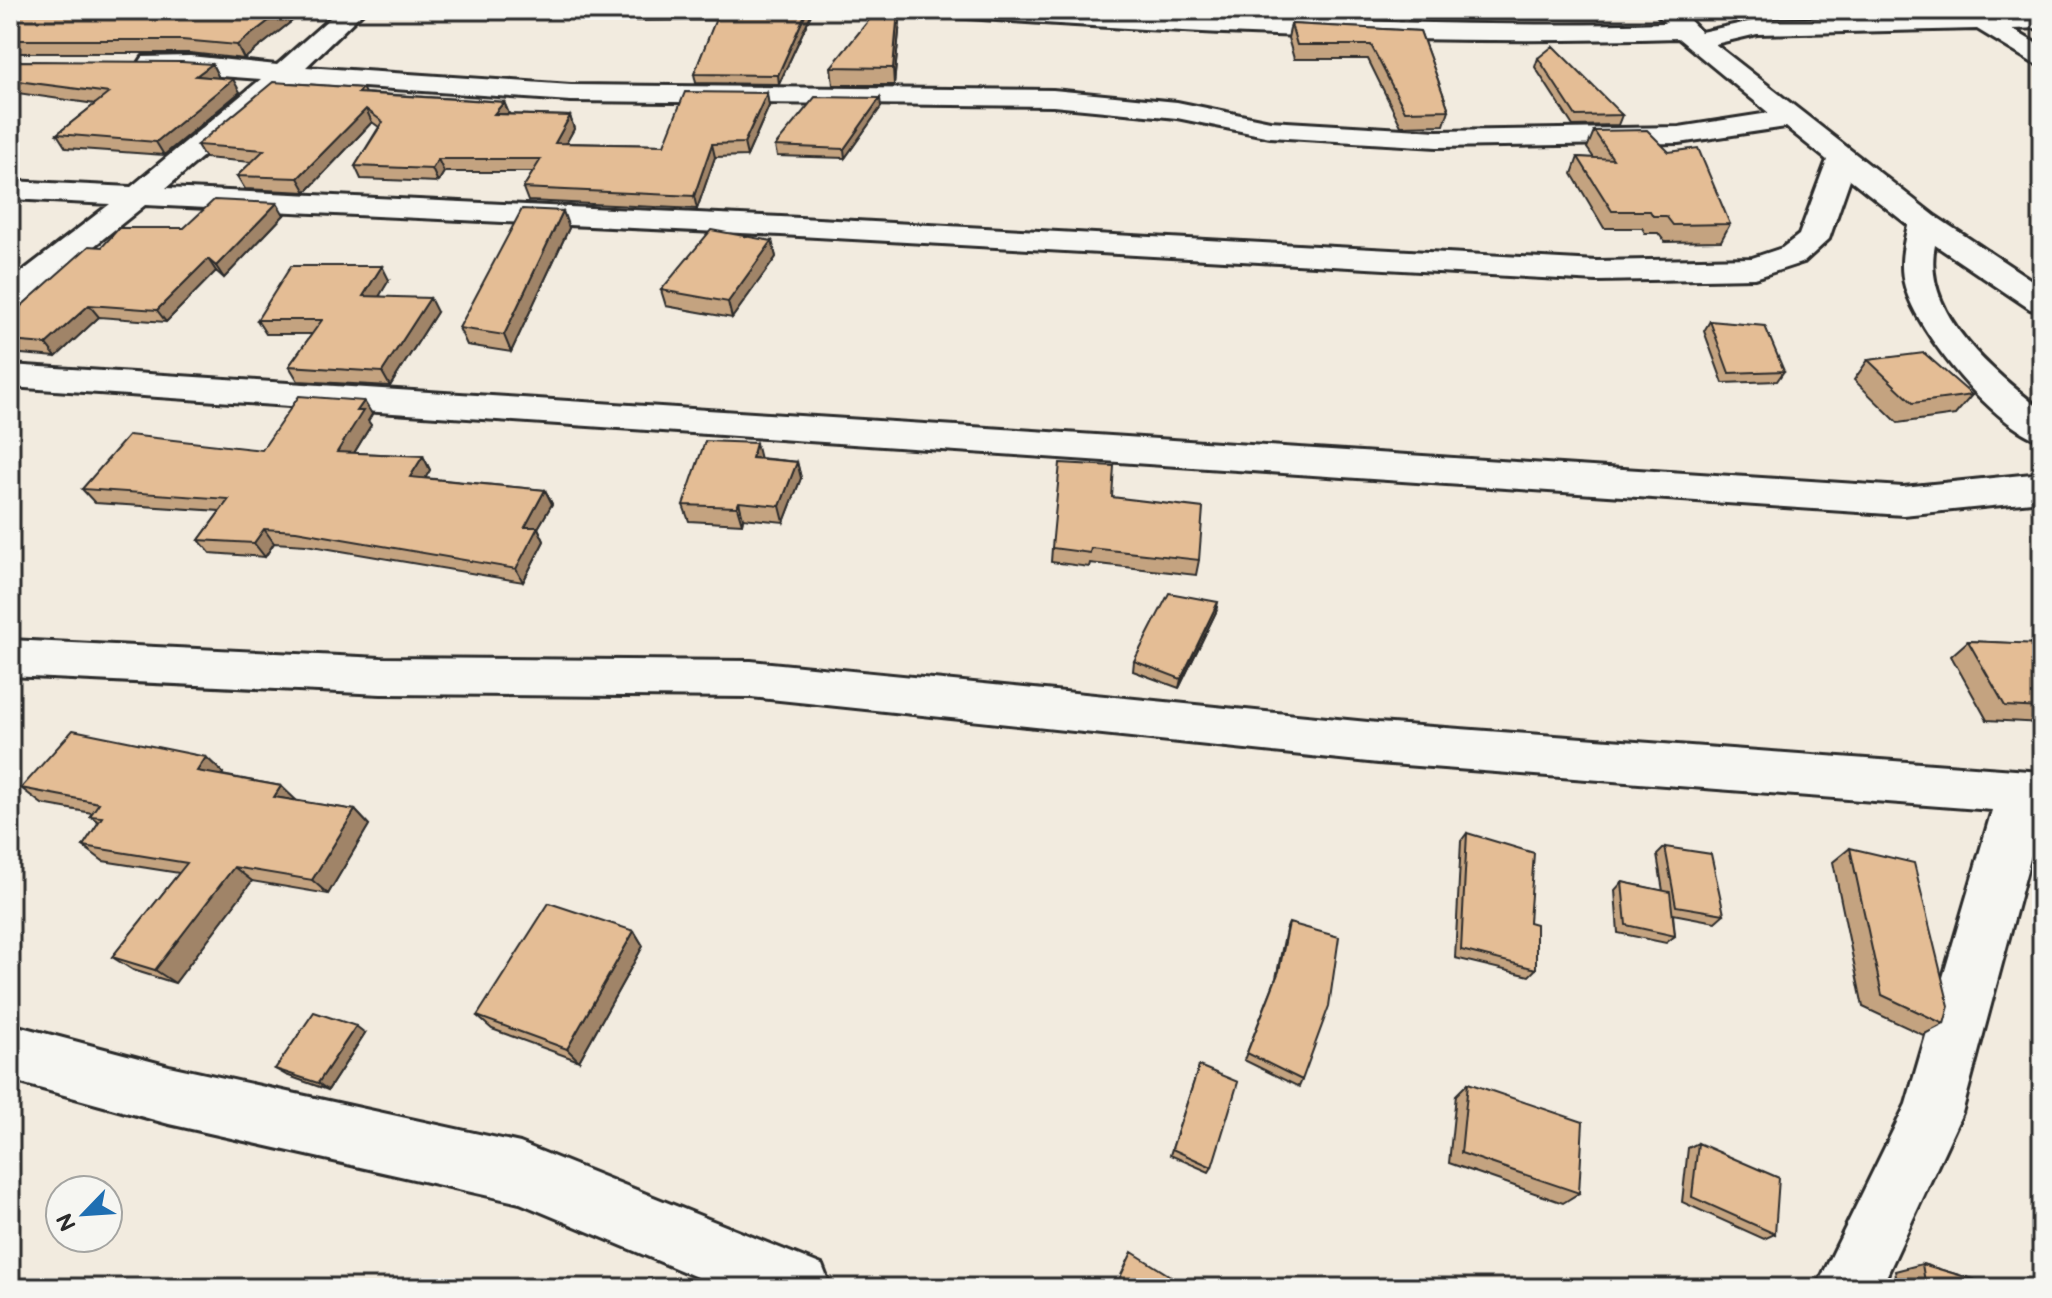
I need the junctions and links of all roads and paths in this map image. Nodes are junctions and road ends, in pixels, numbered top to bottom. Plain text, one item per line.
1 (353, 10) edge
2 (953, 10) edge
3 (1960, 10) edge
4 (2042, 21) edge
5 (1983, 22) junction
6 (1682, 27) edge
7 (2042, 58) edge
8 (133, 63) edge
9 (286, 74) junction
10 (1793, 118) junction
11 (1843, 157) junction
12 (10, 190) edge
13 (139, 197) junction
14 (1924, 223) junction
15 (10, 297) edge
16 (2042, 302) edge
17 (10, 376) edge
18 (2042, 429) edge
19 (2042, 487) edge
20 (10, 658) edge
21 (2032, 792) edge
22 (10, 1052) edge
23 (799, 1288) edge
24 (1848, 1288) edge

1 - 9 street
2 - 6 street
3 - 5 street
4 - 5 street
5 - 6 street
5 - 7 street
6 - 10 street
8 - 9 street
9 - 10 street
9 - 13 street
10 - 11 street
11 - 13 street
11 - 14 street
12 - 13 street
13 - 15 street
14 - 16 street
14 - 18 street
17 - 19 street
20 - 21 street
21 - 24 street
22 - 23 street

